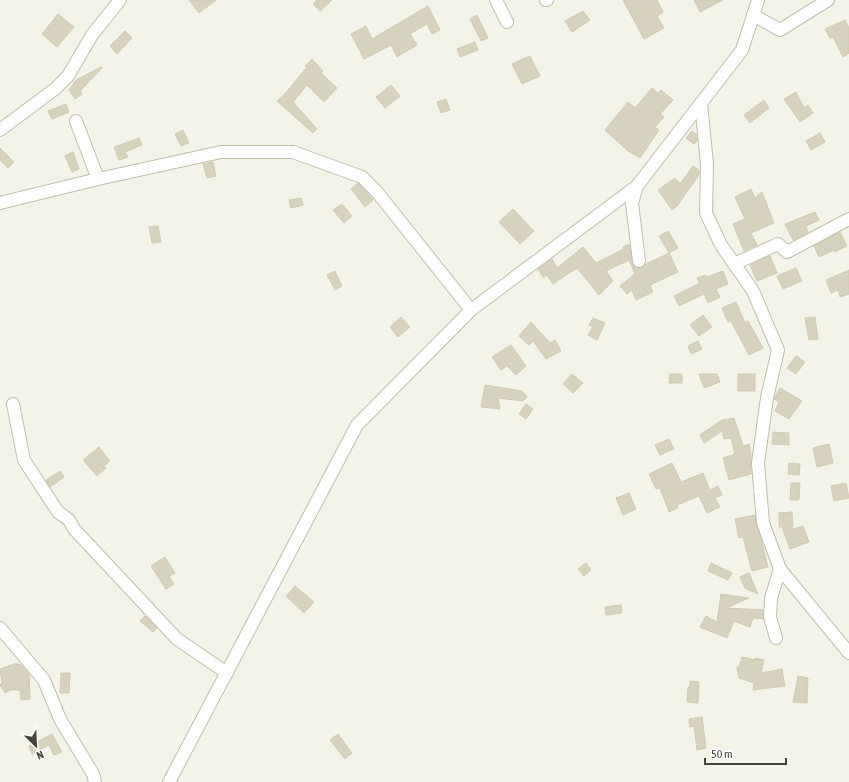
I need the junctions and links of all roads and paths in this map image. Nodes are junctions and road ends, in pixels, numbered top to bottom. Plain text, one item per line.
1 (120, 0) edge
2 (496, 0) edge
3 (758, 0) edge
4 (828, 0) edge
5 (753, 15) junction
6 (507, 22) dead end
7 (701, 103) junction
8 (76, 121) dead end
9 (0, 130) edge
10 (98, 179) junction
11 (637, 186) junction
12 (0, 203) edge
13 (849, 219) edge
14 (639, 260) dead end
15 (734, 264) junction
16 (471, 310) junction
17 (13, 404) dead end
18 (780, 569) junction
19 (0, 628) edge
20 (776, 638) dead end
21 (849, 653) edge
22 (226, 673) junction
23 (95, 782) edge
24 (169, 782) edge

1 - 9 street
2 - 6 street
3 - 5 street
4 - 5 street
5 - 7 street
7 - 11 street
7 - 15 street
8 - 10 street
10 - 12 street
10 - 16 street
11 - 14 street
11 - 16 street
13 - 15 street
15 - 18 street
16 - 22 street
17 - 22 street
18 - 20 street
18 - 21 street
19 - 23 street
22 - 24 street

